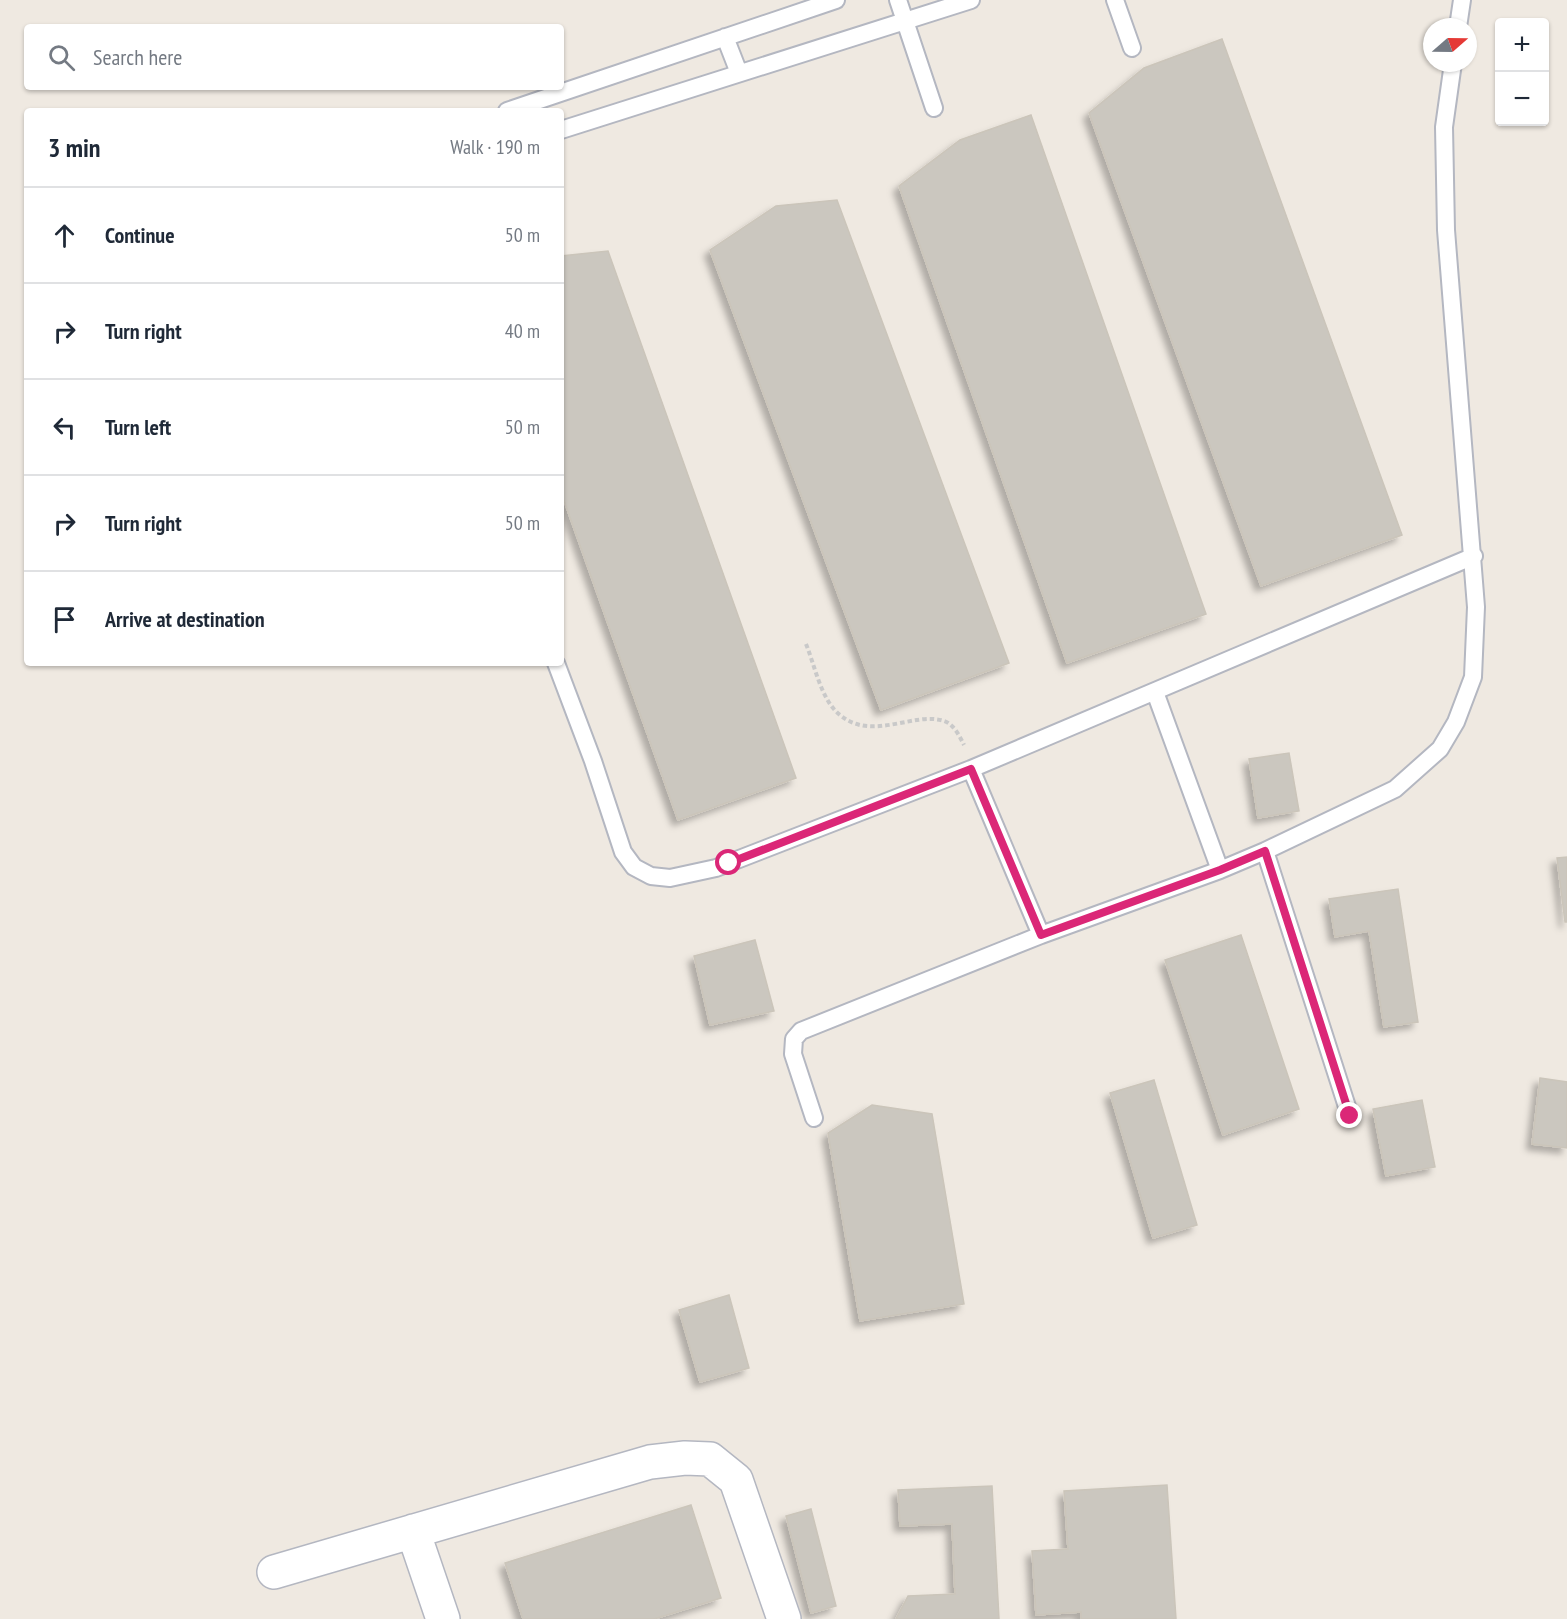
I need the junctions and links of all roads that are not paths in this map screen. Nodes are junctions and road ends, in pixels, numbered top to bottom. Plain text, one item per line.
1 (836, 0) edge
2 (898, 0) edge
3 (971, 0) edge
4 (1115, 0) edge
5 (1462, 0) edge
6 (1459, 18) edge
7 (905, 23) junction
8 (724, 37) junction
9 (1132, 48) dead end
10 (1452, 72) edge
11 (740, 73) junction
12 (516, 108) edge
13 (934, 108) dead end
14 (564, 129) edge
15 (1474, 556) junction
16 (557, 666) edge
17 (1155, 692) junction
18 (971, 769) junction
19 (1265, 851) junction
20 (1220, 870) junction
21 (1041, 935) junction
22 (1350, 1116) dead end
23 (814, 1118) dead end
24 (413, 1531) junction
25 (274, 1572) dead end
26 (782, 1618) edge
27 (442, 1619) edge

1 - 8 lane
2 - 7 lane
3 - 7 lane
4 - 9 lane
5 - 6 lane
7 - 11 lane
7 - 13 lane
8 - 11 lane
8 - 12 lane
10 - 15 lane
11 - 14 lane
15 - 17 lane
15 - 19 lane
16 - 18 lane
17 - 18 lane
17 - 20 lane
18 - 21 lane
19 - 20 lane
19 - 22 lane
20 - 21 lane
21 - 23 lane
24 - 25 street
24 - 26 street
24 - 27 street

